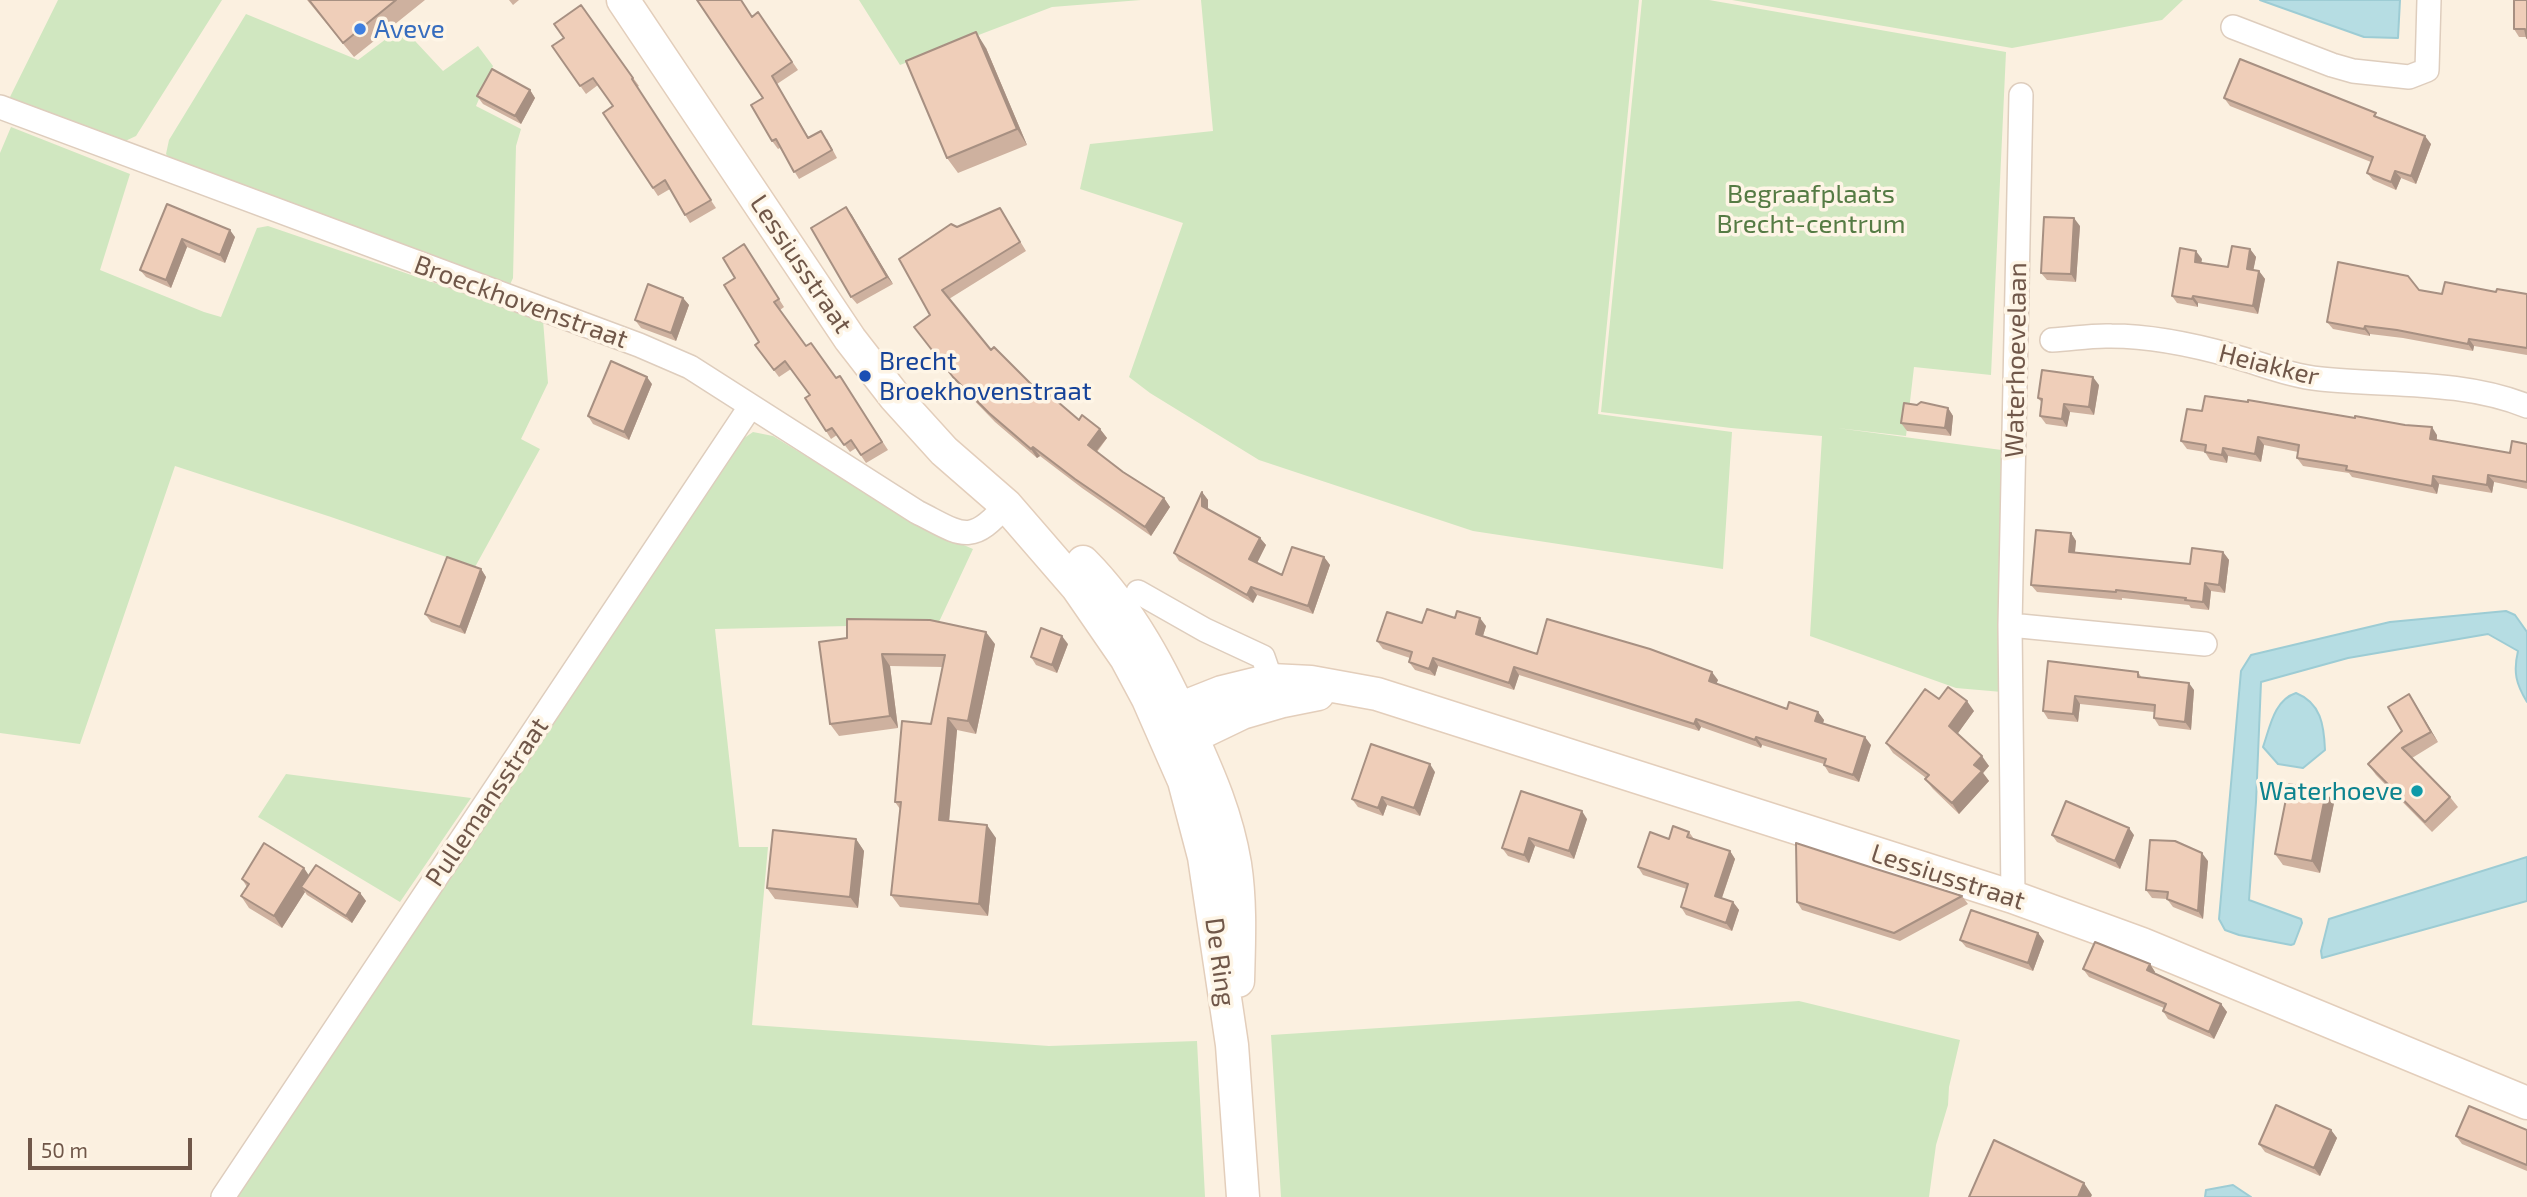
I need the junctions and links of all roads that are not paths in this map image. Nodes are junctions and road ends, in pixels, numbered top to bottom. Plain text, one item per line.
1 (623, 0) edge
2 (2429, 0) edge
3 (2233, 27) dead end
4 (2021, 96) dead end
5 (0, 107) edge
6 (2052, 340) dead end
7 (2527, 406) edge
8 (750, 407) junction
9 (1006, 505) junction
10 (1138, 592) dead end
11 (2010, 625) junction
12 (2205, 644) dead end
13 (1271, 680) junction
14 (1354, 690) junction
15 (1179, 726) junction
16 (2013, 897) junction
17 (1231, 1045) junction
18 (2527, 1103) edge
19 (223, 1197) edge
20 (1243, 1197) edge

1 - 9 main road, Lessiusstraat
2 - 3 street
4 - 11 street, Waterhoevelaan
5 - 8 street, Broeckhovenstraat
6 - 7 street, Heiakker
8 - 9 street, Broeckhovenstraat
8 - 19 street, Pullemansstraat
9 - 15 main road, Lessiusstraat
10 - 13 street
11 - 12 street
11 - 16 street, Waterhoevelaan
13 - 14 main road, Lessiusstraat
13 - 15 main road, Lessiusstraat
14 - 15 main road, Lessiusstraat
14 - 16 main road, Lessiusstraat
15 - 17 main road, De Ring
15 - 17 main road, De Ring
16 - 18 main road, Lessiusstraat
17 - 20 main road, De Ring

